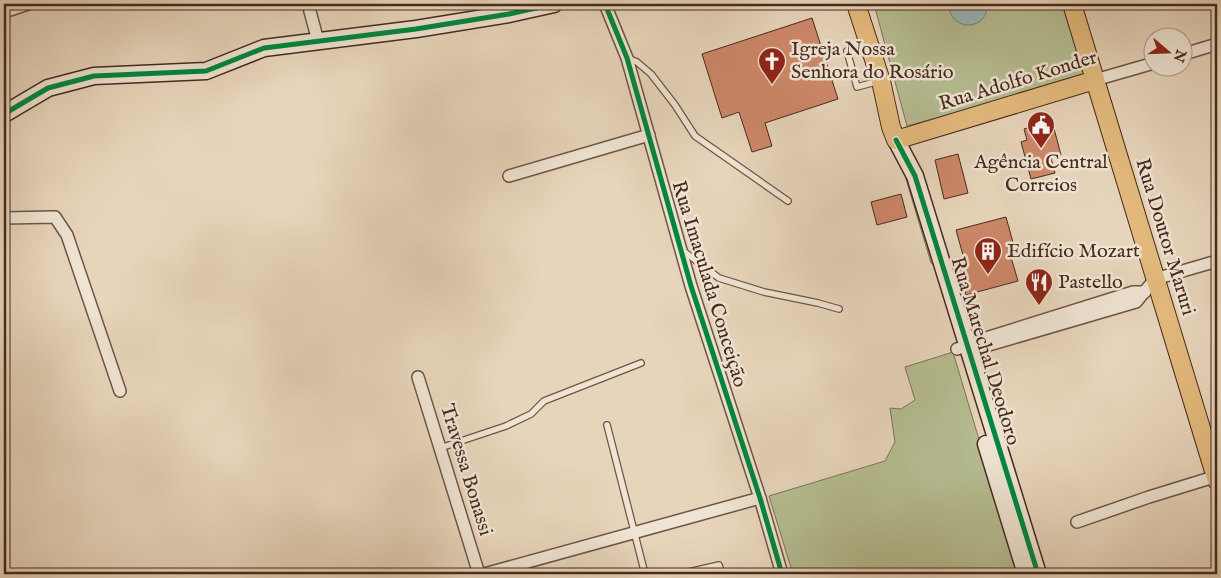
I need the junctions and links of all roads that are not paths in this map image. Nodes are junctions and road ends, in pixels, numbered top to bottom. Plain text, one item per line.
1 (28, 4) edge
2 (308, 4) edge
3 (554, 4) edge
4 (605, 4) edge
5 (856, 4) edge
6 (1072, 4) edge
7 (4, 12) edge
8 (318, 41) junction
9 (1217, 44) edge
10 (1194, 51) edge
11 (846, 52) dead end
12 (627, 58) junction
13 (1144, 66) edge
14 (1095, 80) junction
15 (881, 81) junction
16 (4, 114) edge
17 (649, 135) junction
18 (896, 140) junction
19 (509, 176) dead end
20 (788, 201) dead end
21 (7, 220) edge
22 (680, 249) junction
23 (1217, 261) edge
24 (1150, 286) junction
25 (839, 309) dead end
26 (967, 346) junction
27 (640, 363) dead end
28 (418, 377) dead end
29 (120, 391) dead end
30 (607, 425) dead end
31 (440, 448) junction
32 (1217, 478) edge
33 (760, 498) junction
34 (1077, 522) dead end
35 (635, 533) junction
36 (479, 574) edge
37 (484, 574) edge
38 (645, 574) edge
39 (680, 574) edge
40 (722, 574) edge
41 (782, 574) edge
42 (1026, 574) edge
43 (1038, 574) edge

1 - 7 street
2 - 8 street
3 - 8 street
4 - 12 street, Rua Imaculada Conceição
5 - 15 main road, Rua Marechal Deodoro
6 - 14 main road, Rua Doutor Maruri
8 - 16 street
9 - 10 street
11 - 15 lane
12 - 17 street, Rua Imaculada Conceição
12 - 20 lane
13 - 14 street, Rua Adolfo Konder
14 - 18 main road, Rua Adolfo Konder
14 - 24 main road, Rua Doutor Maruri
15 - 18 main road, Rua Marechal Deodoro
17 - 19 street
17 - 22 street, Rua Imaculada Conceição
18 - 26 street, Rua Marechal Deodoro
21 - 29 street
22 - 25 lane
22 - 33 street, Rua Imaculada Conceição
23 - 24 street
24 - 26 street
24 - 32 main road, Rua Doutor Maruri
26 - 42 street, Rua Marechal Deodoro
26 - 43 street, Rua Marechal Deodoro
27 - 31 lane
28 - 31 street, Travessa Bonassi
30 - 35 lane
31 - 36 street, Travessa Bonassi
32 - 34 street
33 - 35 street
33 - 41 street, Rua Imaculada Conceição
35 - 37 street
35 - 38 lane
39 - 40 lane

